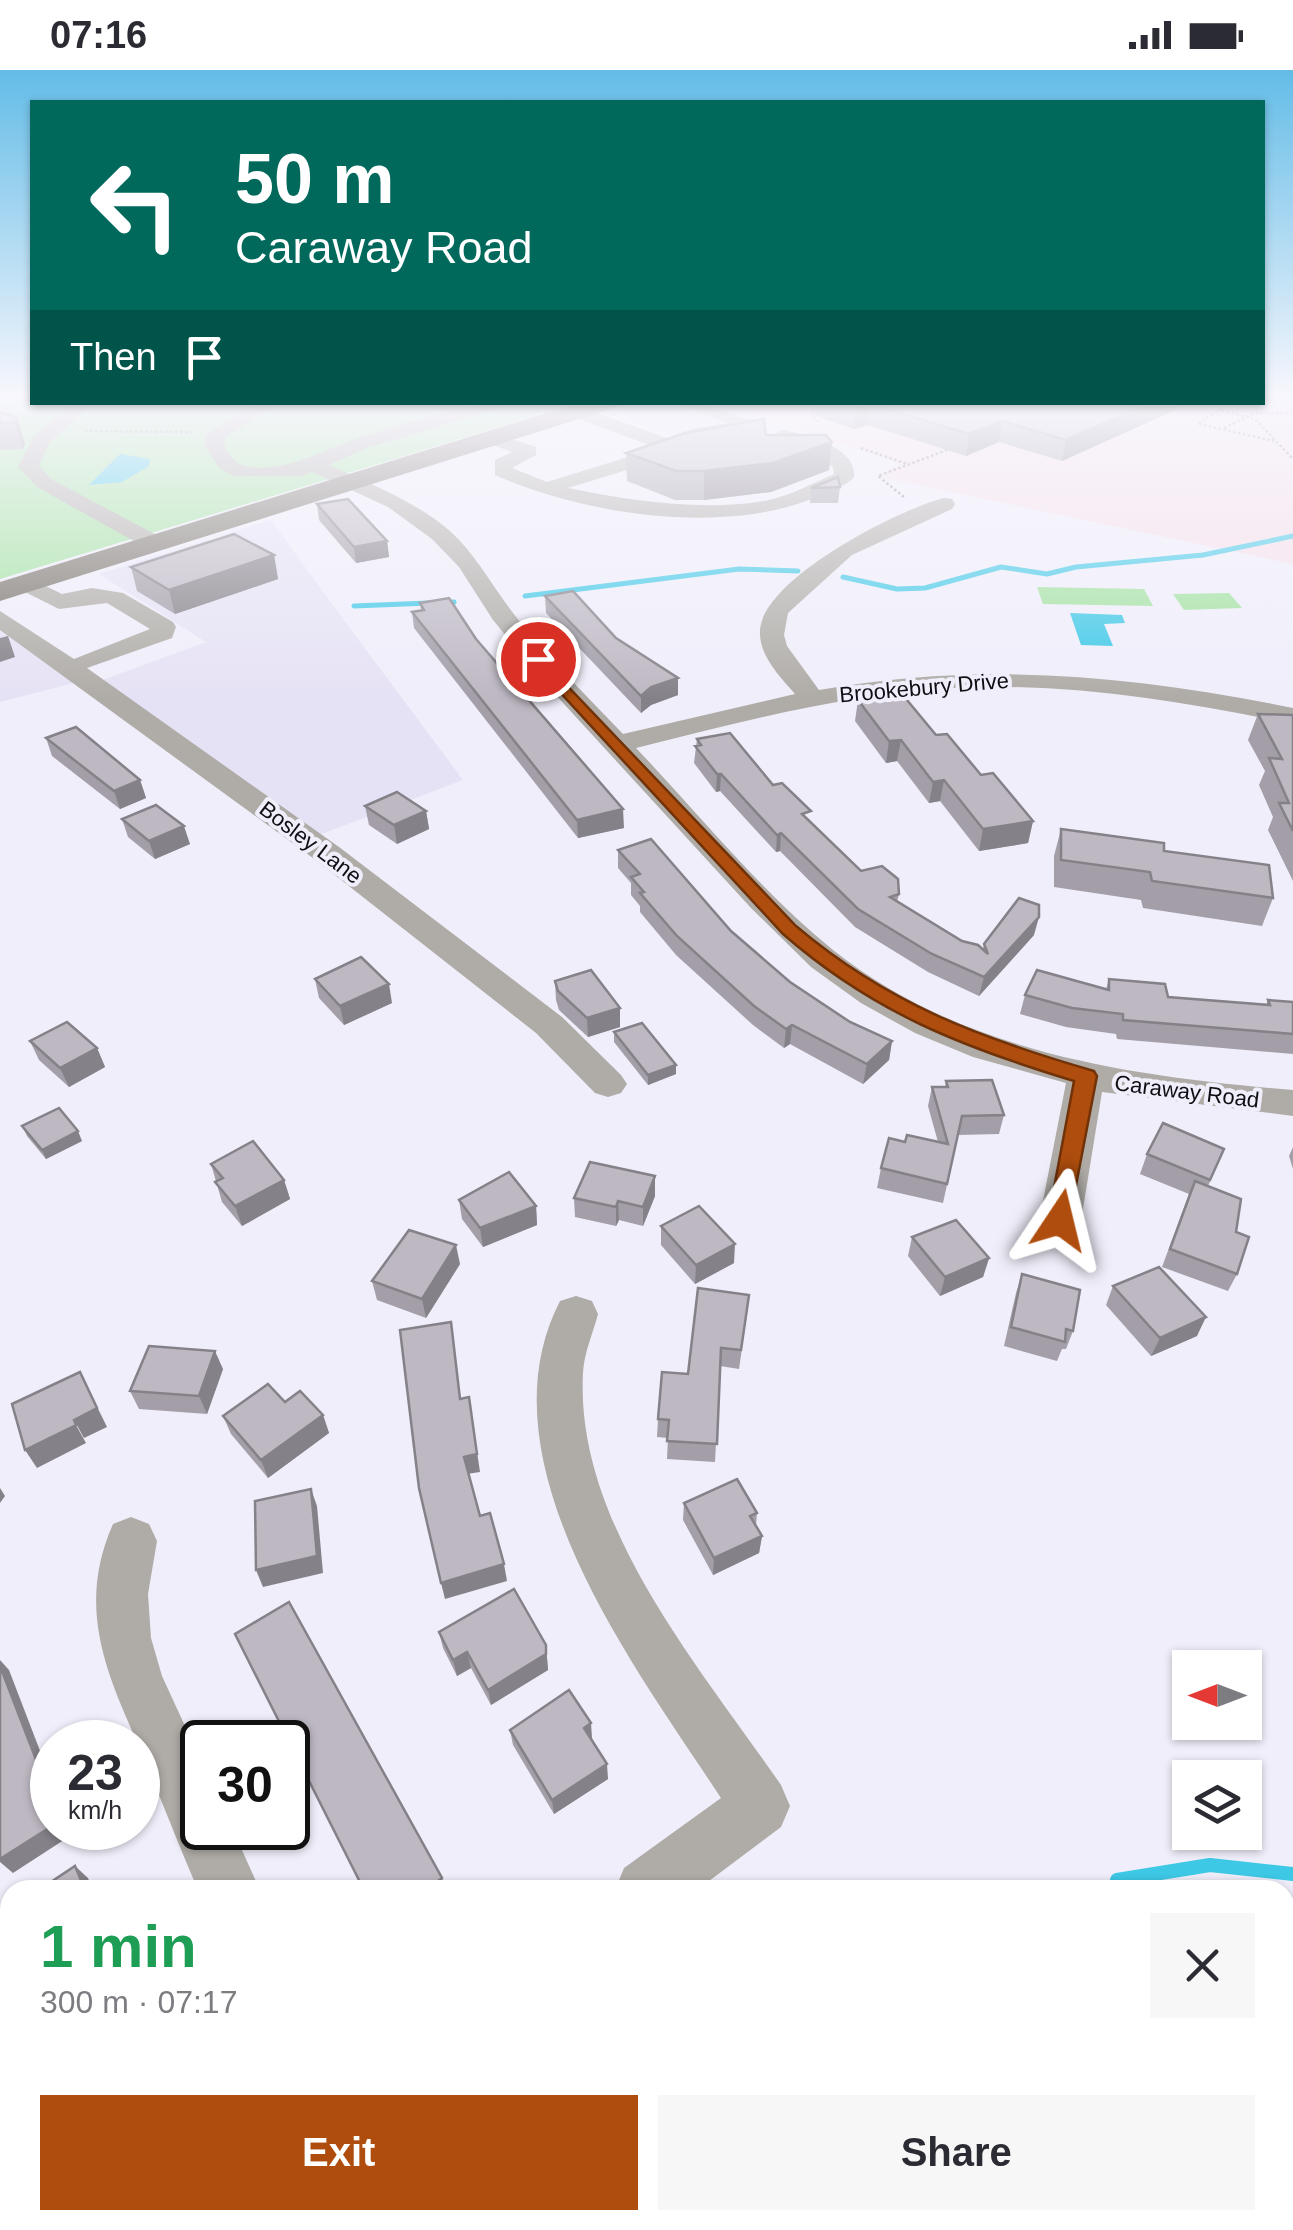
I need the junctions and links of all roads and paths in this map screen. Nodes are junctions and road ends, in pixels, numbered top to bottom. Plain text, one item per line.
1 (69, 497) edge
2 (308, 497) edge
3 (380, 497) edge
4 (586, 497) edge
5 (795, 497) edge
6 (904, 497) edge
7 (944, 504) joint
8 (156, 544) junction
9 (11, 602) edge
10 (85, 660) dead end
11 (812, 698) junction
12 (1293, 716) edge
13 (618, 744) junction
14 (1086, 1076) junction
15 (608, 1084) dead end
16 (1293, 1103) edge
17 (1060, 1220) dead end
18 (576, 1314) dead end
19 (130, 1541) dead end
20 (225, 1880) edge
21 (660, 1880) edge

1 - 8 street
2 - 8 main road
3 - 13 street, Caraway Road
4 - 5 street
6 - 7 path
7 - 11 street
8 - 9 main road
9 - 10 street
9 - 15 street, Bosley Lane
11 - 12 street, Brookebury Drive
11 - 13 street, Brookebury Drive
13 - 14 street, Caraway Road
14 - 16 street, Caraway Road
14 - 17 street
18 - 21 street
19 - 20 street

